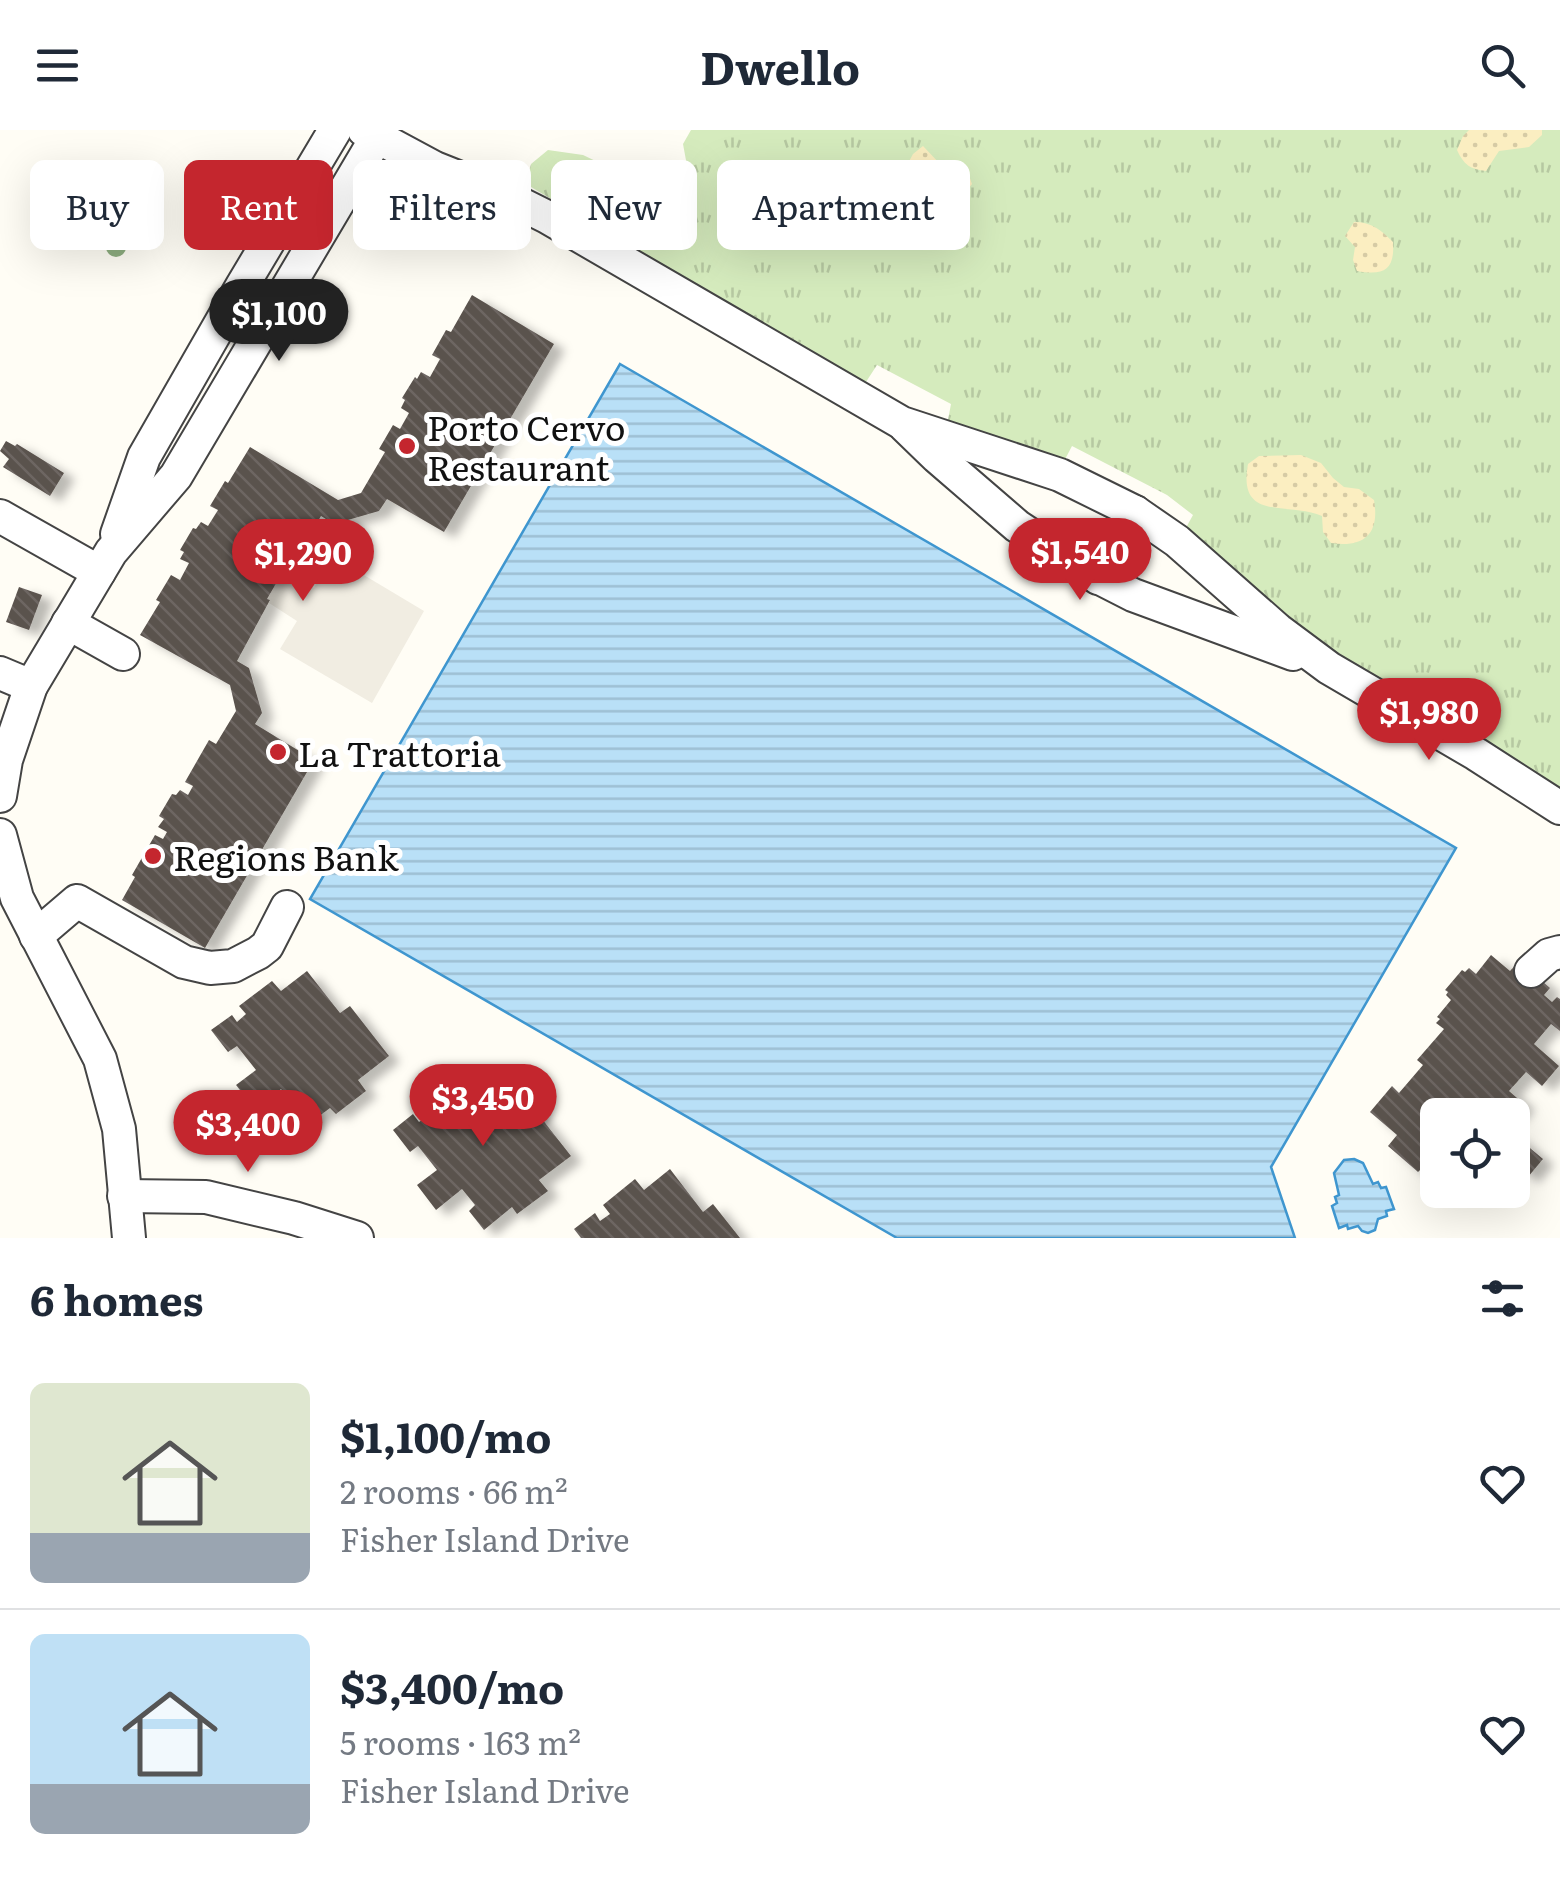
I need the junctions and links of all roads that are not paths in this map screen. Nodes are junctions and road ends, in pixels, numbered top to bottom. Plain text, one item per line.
1 (335, 130) edge
2 (374, 132) edge
3 (400, 160) edge
4 (531, 209) edge
5 (902, 423) junction
6 (998, 454) junction
7 (977, 492) junction
8 (1136, 512) junction
9 (0, 516) edge
10 (105, 562) junction
11 (1098, 578) junction
12 (1222, 581) junction
13 (1200, 619) junction
14 (68, 624) junction
15 (123, 654) dead end
16 (1329, 668) junction
17 (0, 673) edge
18 (31, 686) junction
19 (1, 786) edge
20 (1560, 808) edge
21 (0, 835) edge
22 (287, 908) dead end
23 (36, 936) junction
24 (1560, 952) edge
25 (1532, 971) dead end
26 (126, 1224) edge
27 (357, 1238) edge

1 - 10 street
2 - 3 street
2 - 10 street
4 - 5 street
5 - 6 street
5 - 7 street
6 - 7 street
6 - 8 street
7 - 11 street
8 - 11 street
8 - 12 street
9 - 10 street
10 - 14 street
11 - 13 street
12 - 13 street
12 - 16 street
13 - 16 street
14 - 15 street
14 - 18 street
16 - 20 street
17 - 18 street
18 - 19 street
21 - 23 street
22 - 23 street
23 - 26 street
24 - 25 street
26 - 27 street

